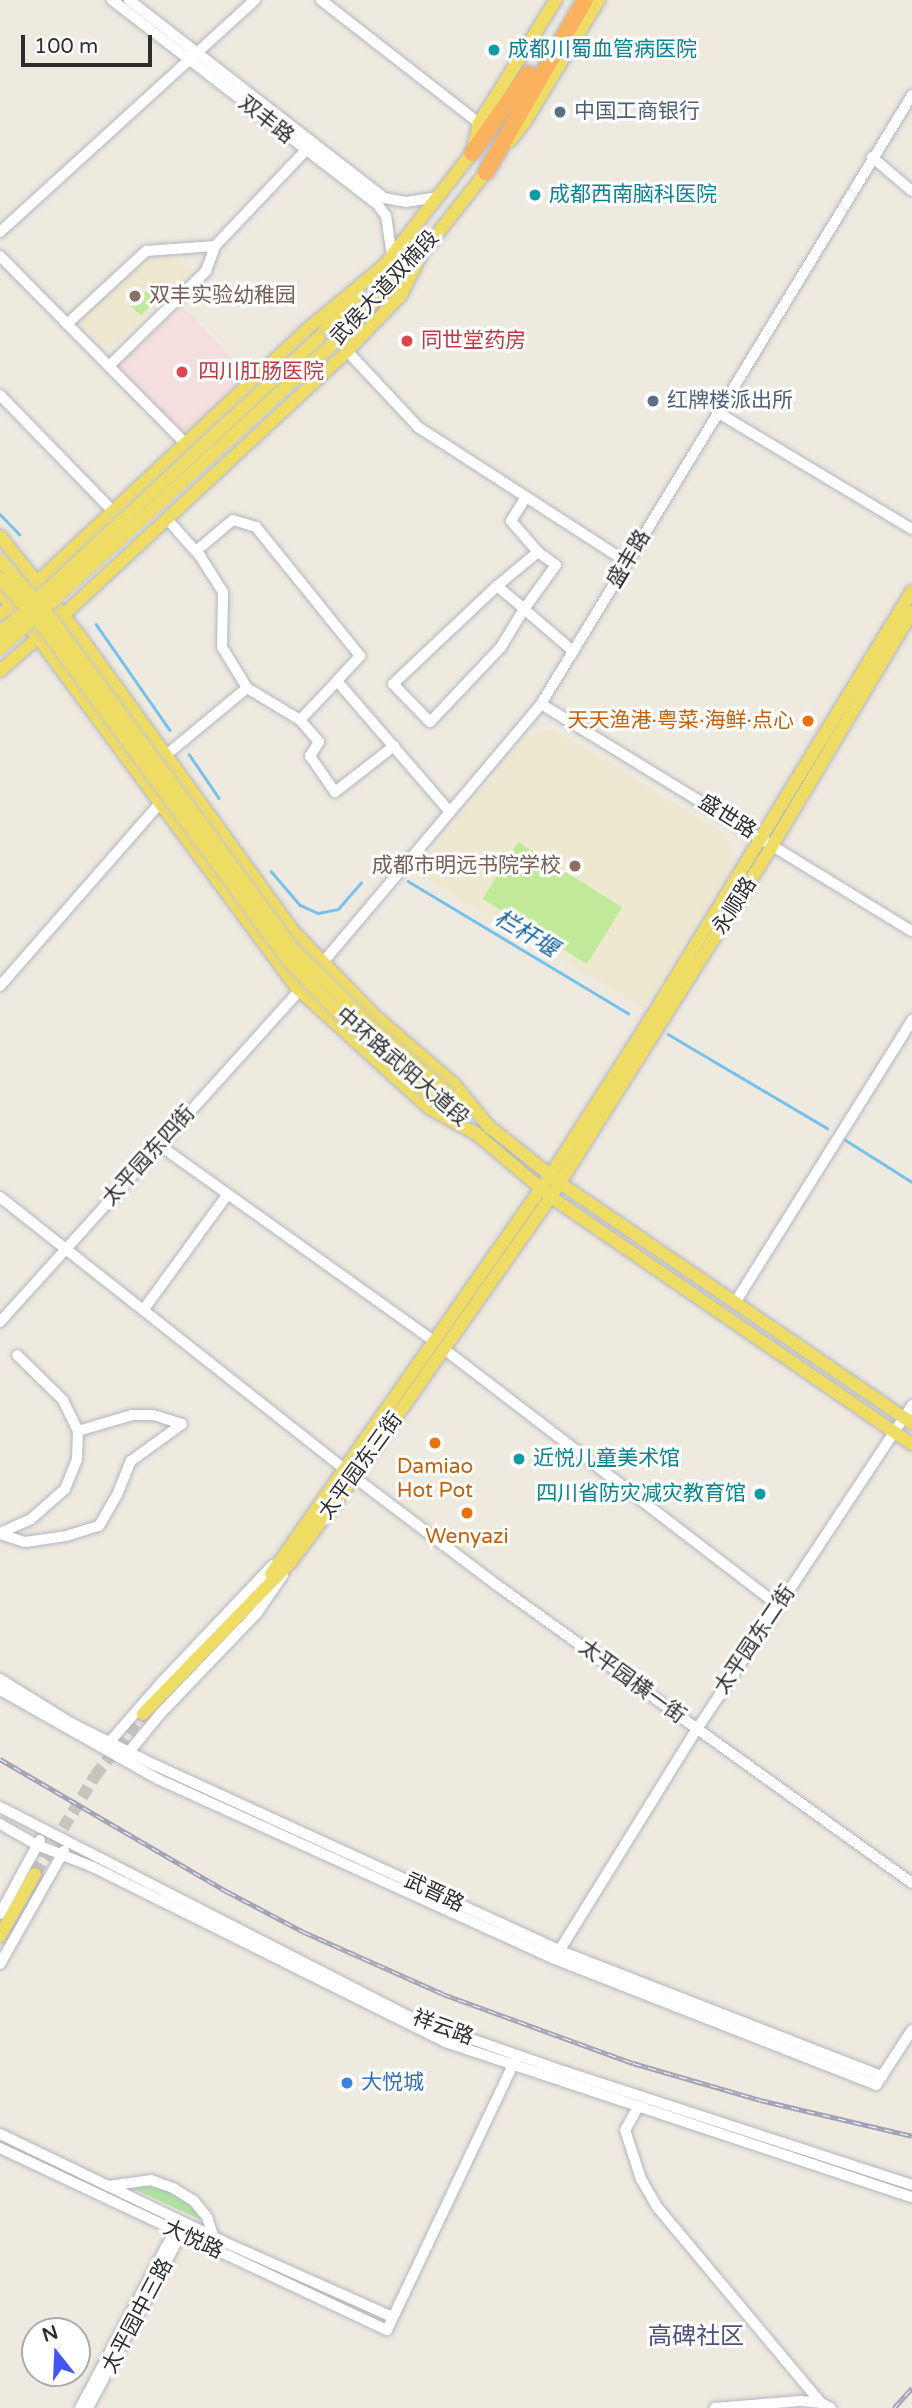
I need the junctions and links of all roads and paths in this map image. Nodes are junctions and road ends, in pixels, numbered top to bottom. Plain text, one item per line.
1 (112, 0) edge
2 (129, 0) edge
3 (256, 0) edge
4 (321, 0) edge
5 (556, 0) edge
6 (573, 0) edge
7 (585, 0) edge
8 (600, 0) edge
9 (194, 56) junction
10 (525, 91) junction
11 (912, 95) edge
12 (479, 123) junction
13 (305, 151) junction
14 (472, 153) junction
15 (872, 157) junction
16 (486, 172) junction
17 (912, 191) edge
18 (439, 197) junction
19 (0, 232) edge
20 (215, 246) junction
21 (422, 253) junction
22 (0, 256) edge
23 (389, 259) junction
24 (68, 324) junction
25 (347, 351) junction
26 (109, 366) junction
27 (0, 395) edge
28 (717, 412) junction
29 (185, 443) junction
30 (526, 496) junction
31 (113, 511) junction
32 (167, 519) junction
33 (912, 529) edge
34 (0, 536) edge
35 (196, 551) junction
36 (538, 552) junction
37 (0, 560) edge
38 (627, 562) junction
39 (0, 578) edge
40 (37, 582) junction
41 (497, 586) junction
42 (912, 591) edge
43 (0, 592) edge
44 (11, 606) junction
45 (524, 609) junction
46 (912, 611) edge
47 (0, 615) edge
48 (63, 615) junction
49 (0, 634) edge
50 (38, 638) junction
51 (0, 649) edge
52 (573, 651) junction
53 (0, 671) edge
54 (337, 681) junction
55 (247, 688) junction
56 (541, 704) junction
57 (300, 720) junction
58 (394, 746) junction
59 (164, 756) junction
60 (160, 803) junction
61 (450, 812) junction
62 (767, 842) junction
63 (912, 931) edge
64 (322, 963) junction
65 (0, 986) edge
66 (299, 990) junction
67 (912, 1020) edge
68 (442, 1096) junction
69 (491, 1129) junction
70 (480, 1136) junction
71 (159, 1144) junction
72 (555, 1180) junction
73 (546, 1193) junction
74 (228, 1194) junction
75 (0, 1197) edge
76 (67, 1248) junction
77 (736, 1301) junction
78 (144, 1309) junction
79 (0, 1322) edge
80 (439, 1345) junction
81 (18, 1355) dead end
82 (912, 1405) edge
83 (908, 1420) edge
84 (78, 1431) junction
85 (896, 1433) junction
86 (912, 1444) edge
87 (349, 1473) junction
88 (0, 1534) edge
89 (286, 1560) junction
90 (778, 1605) junction
91 (0, 1679) edge
92 (0, 1690) edge
93 (139, 1713) junction
94 (151, 1726) junction
95 (697, 1729) junction
96 (106, 1746) junction
97 (126, 1756) junction
98 (0, 1807) edge
99 (0, 1824) edge
100 (45, 1831) junction
101 (68, 1843) junction
102 (37, 1846) junction
103 (61, 1856) junction
104 (30, 1871) junction
105 (47, 1880) junction
106 (912, 1883) edge
107 (0, 1914) edge
108 (0, 1936) edge
109 (557, 1954) junction
110 (0, 1964) edge
111 (912, 2030) edge
112 (515, 2061) junction
113 (638, 2107) junction
114 (0, 2134) edge
115 (0, 2148) edge
116 (912, 2185) edge
117 (108, 2186) junction
118 (912, 2197) edge
119 (180, 2227) junction
120 (213, 2236) junction
121 (393, 2317) junction
122 (826, 2405) edge
123 (80, 2408) edge
124 (88, 2408) edge
125 (715, 2408) edge

1 - 9 street, 双丰路
2 - 9 street, 双丰路
3 - 9 street
4 - 12 street
5 - 12 main road, 武侯大道双楠段
6 - 10 highway
7 - 10 highway
8 - 16 main road, 武侯大道双楠段
9 - 13 street, 双丰路
9 - 18 street, 双丰路
9 - 19 street
10 - 14 highway
10 - 16 highway
11 - 15 street, 盛丰路
12 - 14 main road, 武侯大道双楠段
13 - 20 street
13 - 23 street, 双丰路
14 - 18 main road, 武侯大道双楠段
15 - 17 street
15 - 28 street, 盛丰路
16 - 21 main road, 武侯大道双楠段
18 - 23 main road, 武侯大道双楠段
20 - 24 street
20 - 26 street
21 - 25 main road
21 - 51 main road, 武侯大道双楠段, bridge
22 - 24 street
23 - 29 main road
23 - 49 main road, 武侯大道双楠段, bridge
24 - 26 street
25 - 30 street
25 - 32 main road
26 - 29 street
27 - 31 street
28 - 33 street
28 - 38 street, 盛丰路
29 - 31 main road
30 - 36 street
30 - 38 street
31 - 40 main road
32 - 35 street
32 - 48 main road
34 - 40 main road
35 - 54 street
35 - 55 street
36 - 41 street
36 - 45 street
37 - 68 main road, 中环路武阳大道段, bridge
38 - 52 street, 盛丰路
39 - 68 main road, 中环路武阳大道段, bridge
40 - 44 main road
40 - 48 main road
41 - 45 street
41 - 45 street
42 - 62 main road
43 - 44 main road
44 - 47 main road
44 - 50 main road
45 - 52 street
46 - 62 main road, 永顺路
48 - 50 main road
48 - 59 main road
50 - 53 main road
50 - 60 main road
52 - 56 street, 盛丰路
54 - 57 street
54 - 58 street
55 - 57 street
55 - 59 street
56 - 61 street, 盛丰路
56 - 62 street, 盛世路
57 - 58 street
58 - 61 street
59 - 64 main road
60 - 65 street
60 - 66 main road
61 - 64 street, 盛丰路
62 - 63 street, 盛世路
62 - 72 main road, 永顺路
64 - 66 street, 盛丰路
64 - 69 main road
66 - 70 main road
66 - 71 street, 太平园东四街
67 - 77 street
68 - 69 main road, 中环路武阳大道段
68 - 70 main road, 中环路武阳大道段
69 - 72 main road, 中环路武阳大道段
70 - 73 main road, 中环路武阳大道段
71 - 74 street
71 - 76 street, 太平园东四街
72 - 73 main road, 永顺路
72 - 77 main road, 中环路武阳大道段
73 - 80 main road, 太平园东三街
73 - 85 main road, 中环路武阳大道段
74 - 78 street
74 - 80 street
75 - 76 street, 太平园横一街
76 - 78 street, 太平园横一街
76 - 79 street, 太平园东四街
77 - 83 main road, 中环路武阳大道段
78 - 87 street, 太平园横一街
80 - 87 main road, 太平园东三街
80 - 90 street
81 - 84 street
82 - 83 street, 太平园东二街
83 - 85 street, 太平园东二街
84 - 88 street
84 - 88 street
85 - 86 main road, 中环路武阳大道段
85 - 90 street, 太平园东二街
87 - 89 main road, 太平园东三街
87 - 95 street, 太平园横一街
89 - 93 street
89 - 93 main road, 太平园东三街
89 - 94 street
90 - 95 street, 太平园东二街
91 - 96 street, 武晋路
92 - 96 street, 武晋路
93 - 94 street
93 - 96 street
94 - 97 street
95 - 106 street, 太平园横一街
95 - 109 street, 太平园东二街
96 - 97 street, 武晋路
97 - 109 street, 武晋路
98 - 100 street, 祥云路
99 - 102 street, 祥云路
100 - 101 street, 祥云路
100 - 102 street
101 - 103 street
101 - 112 street, 祥云路
102 - 103 street, 祥云路
102 - 104 street
103 - 105 street
103 - 112 street, 祥云路
104 - 105 street
104 - 107 street
104 - 108 main road
105 - 110 street
109 - 111 street, 武晋路
112 - 113 street, 祥云路
112 - 116 street, 祥云路
112 - 121 street
113 - 118 street, 祥云路
113 - 122 street
114 - 117 street
115 - 119 street, 大悦路
117 - 119 street
117 - 120 street
119 - 120 street
119 - 121 street, 大悦路
119 - 123 street, 太平园中三路
119 - 124 street, 太平园中三路
120 - 121 street
122 - 125 street

